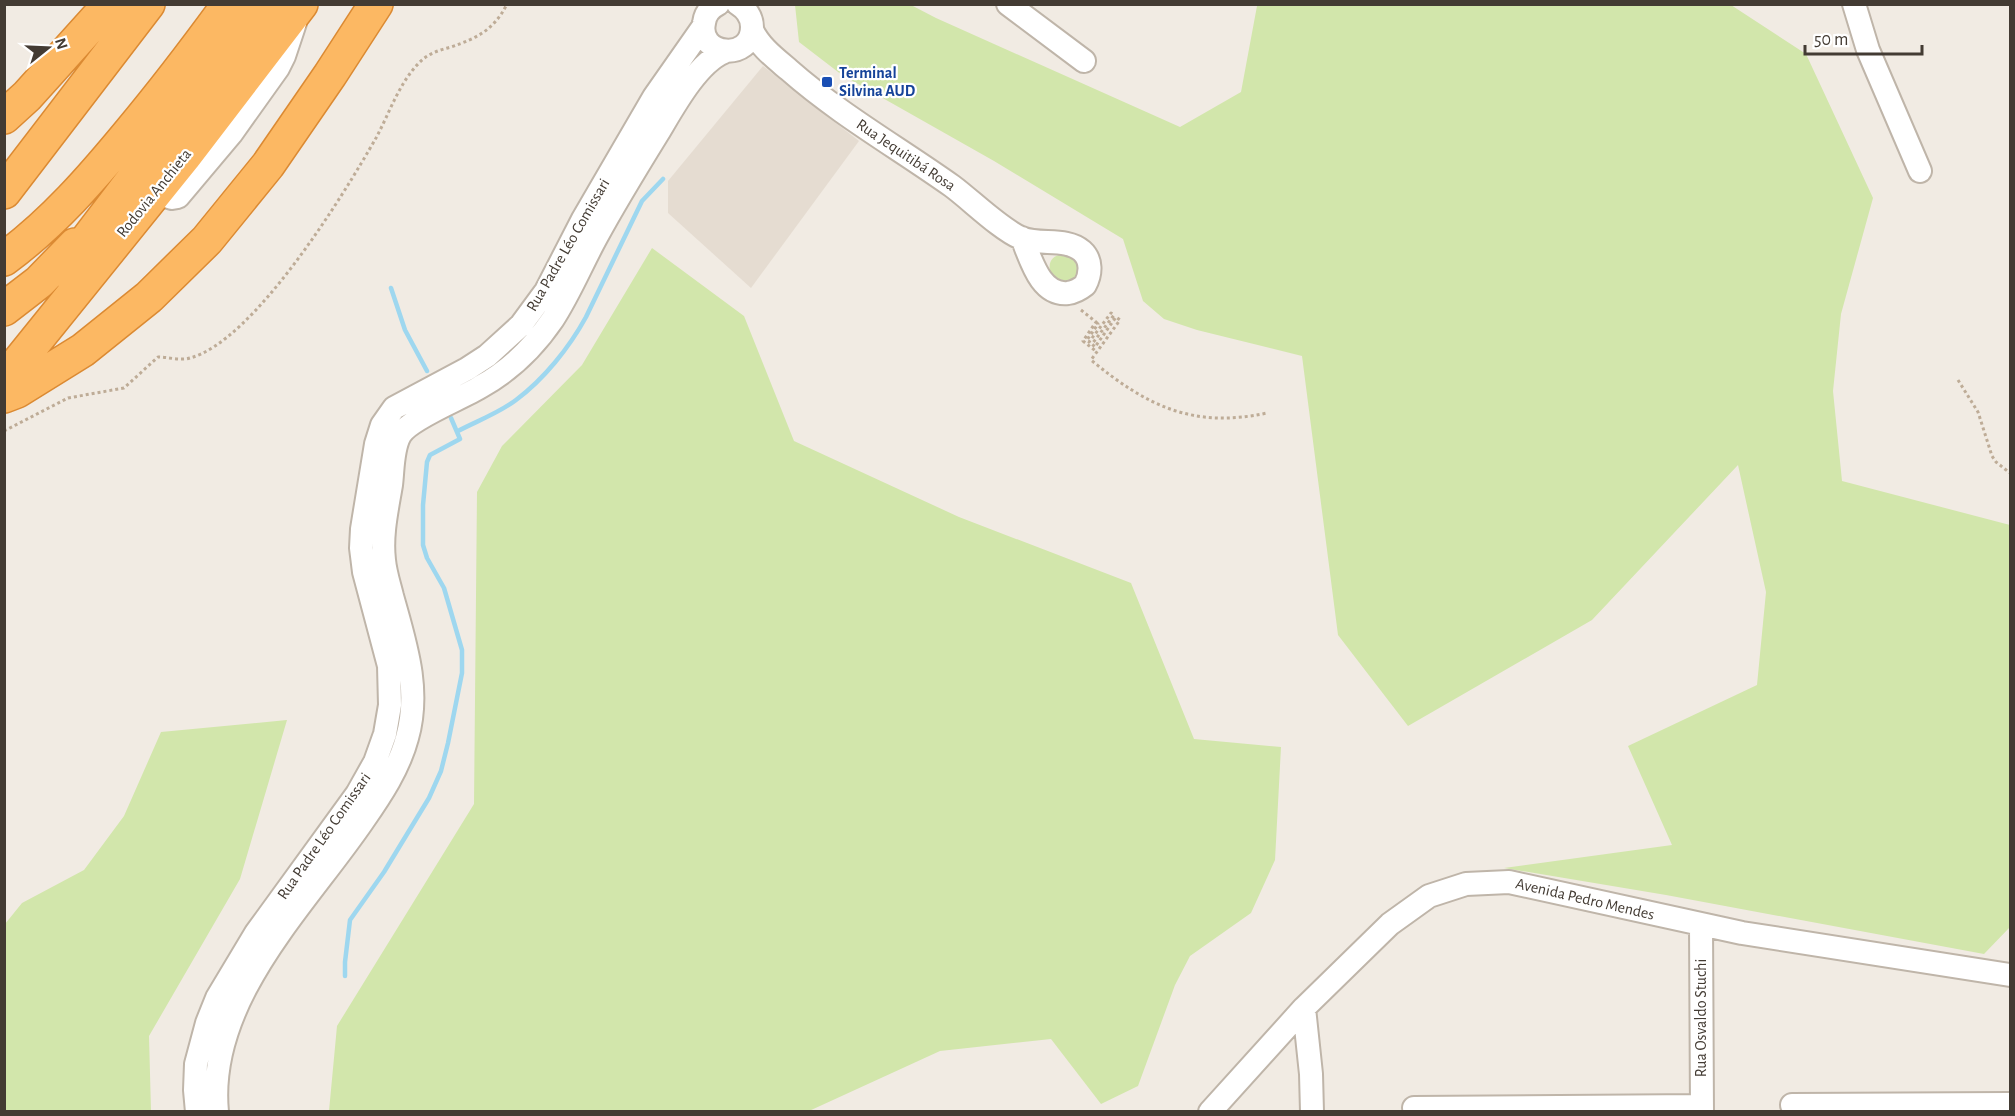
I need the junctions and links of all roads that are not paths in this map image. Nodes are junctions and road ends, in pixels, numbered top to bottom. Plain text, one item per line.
1 (110, 4) edge
2 (148, 4) edge
3 (229, 4) edge
4 (267, 4) edge
5 (301, 4) edge
6 (376, 4) edge
7 (718, 4) edge
8 (1008, 4) edge
9 (1854, 4) edge
10 (703, 27) junction
11 (745, 28) edge
12 (1084, 61) dead end
13 (4, 117) edge
14 (1920, 171) dead end
15 (4, 192) edge
16 (117, 200) junction
17 (1022, 238) dead end
18 (4, 259) edge
19 (4, 309) edge
20 (4, 348) edge
21 (4, 380) edge
22 (4, 396) edge
23 (1701, 925) junction
24 (2010, 975) edge
25 (1304, 1008) junction
26 (2010, 1104) edge
27 (1792, 1105) dead end
28 (1414, 1108) dead end
29 (1702, 1109) edge
30 (197, 1112) edge
31 (217, 1112) edge
32 (1210, 1112) edge
33 (1312, 1112) edge

1 - 13 highway
2 - 15 highway
3 - 18 highway
4 - 16 highway, Rodovia Anchieta
5 - 21 highway, Rodovia Anchieta
6 - 22 highway
7 - 10 street, Rua Padre Léo Comissari
8 - 12 street
9 - 14 street
10 - 11 street, Rua Jequitibá Rosa
10 - 30 street, Rua Padre Léo Comissari
11 - 17 street, Rua Jequitibá Rosa
11 - 31 street, Rua Padre Léo Comissari
16 - 19 highway
16 - 20 highway, Rodovia Anchieta
23 - 24 street, Avenida Pedro Mendes
23 - 25 street, Avenida Pedro Mendes
23 - 29 street, Rua Osvaldo Stuchi
25 - 32 street, Avenida Pedro Mendes
25 - 33 street
26 - 27 street
28 - 29 street

